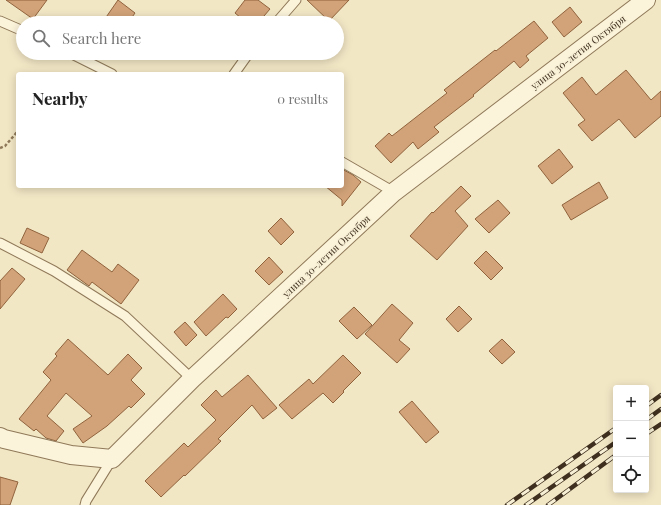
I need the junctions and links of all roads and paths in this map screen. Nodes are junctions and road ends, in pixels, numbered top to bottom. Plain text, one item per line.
1 (296, 0) edge
2 (646, 0) edge
3 (282, 16) edge
4 (0, 21) edge
5 (16, 28) edge
6 (84, 60) edge
7 (244, 60) edge
8 (108, 72) edge
9 (235, 72) edge
10 (16, 133) edge
11 (0, 148) edge
12 (344, 163) edge
13 (394, 192) junction
14 (0, 243) edge
15 (192, 380) junction
16 (0, 437) edge
17 (112, 459) junction
18 (85, 505) edge

1 - 3 lane
2 - 13 street, улица 30-летия Октября
4 - 5 lane
6 - 8 lane
7 - 9 lane
10 - 11 path
12 - 13 lane
13 - 15 street, улица 30-летия Октября
14 - 15 lane
15 - 17 street, улица 30-летия Октября
16 - 17 street
17 - 18 lane

